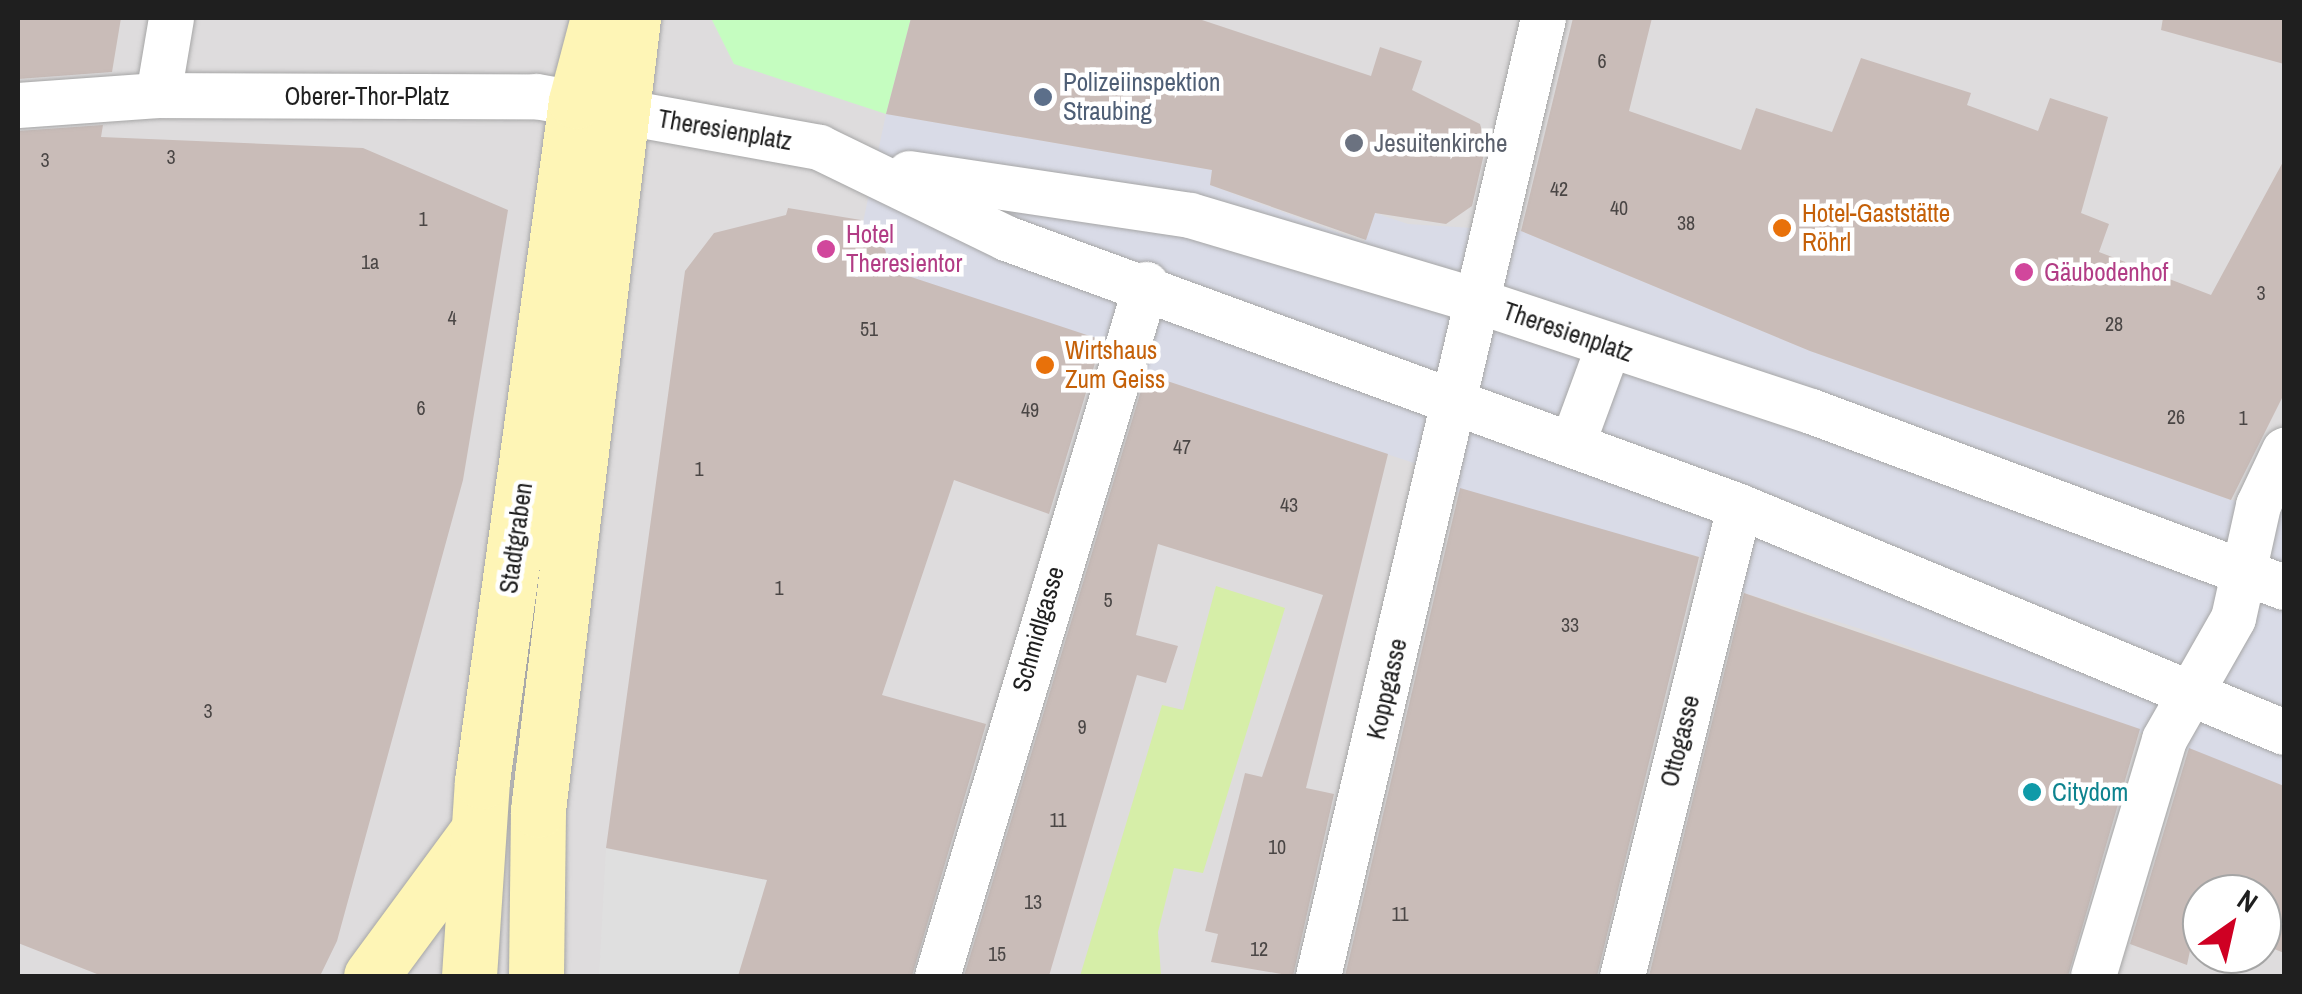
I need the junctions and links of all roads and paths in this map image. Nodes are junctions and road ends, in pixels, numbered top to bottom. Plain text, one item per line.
1 (171, 18) edge
2 (598, 18) edge
3 (633, 18) edge
4 (1543, 18) edge
5 (158, 95) junction
6 (18, 105) edge
7 (602, 106) junction
8 (872, 167) junction
9 (1146, 284) junction
10 (1478, 300) junction
11 (1608, 346) junction
12 (1452, 400) junction
13 (1572, 444) junction
14 (2284, 450) edge
15 (1739, 506) junction
16 (2264, 578) edge
17 (2192, 690) junction
18 (2284, 732) edge
19 (479, 828) junction
20 (371, 976) edge
21 (468, 976) edge
22 (536, 976) edge
23 (937, 976) edge
24 (1318, 976) edge
25 (1622, 976) edge
26 (2093, 976) edge

1 - 5 street
2 - 7 main road
3 - 7 main road
4 - 10 street, Koppgasse
5 - 6 street, Oberer-Thor-Platz
5 - 7 street, Oberer-Thor-Platz
7 - 8 street, Theresienplatz
7 - 19 main road, Stadtgraben
7 - 22 main road
8 - 9 street, Theresienplatz
8 - 10 street, Theresienplatz
9 - 12 street, Theresienplatz
9 - 23 street, Schmidlgasse
10 - 11 street, Theresienplatz
10 - 12 street, Koppgasse
11 - 13 street
11 - 16 street, Theresienplatz
12 - 13 street, Theresienplatz
12 - 24 street, Koppgasse
13 - 15 street, Theresienplatz
14 - 16 street
15 - 17 street, Theresienplatz
15 - 25 street, Ottogasse
16 - 17 street
17 - 18 street, Theresienplatz
17 - 26 street
19 - 20 main road
19 - 21 main road, Stadtgraben

